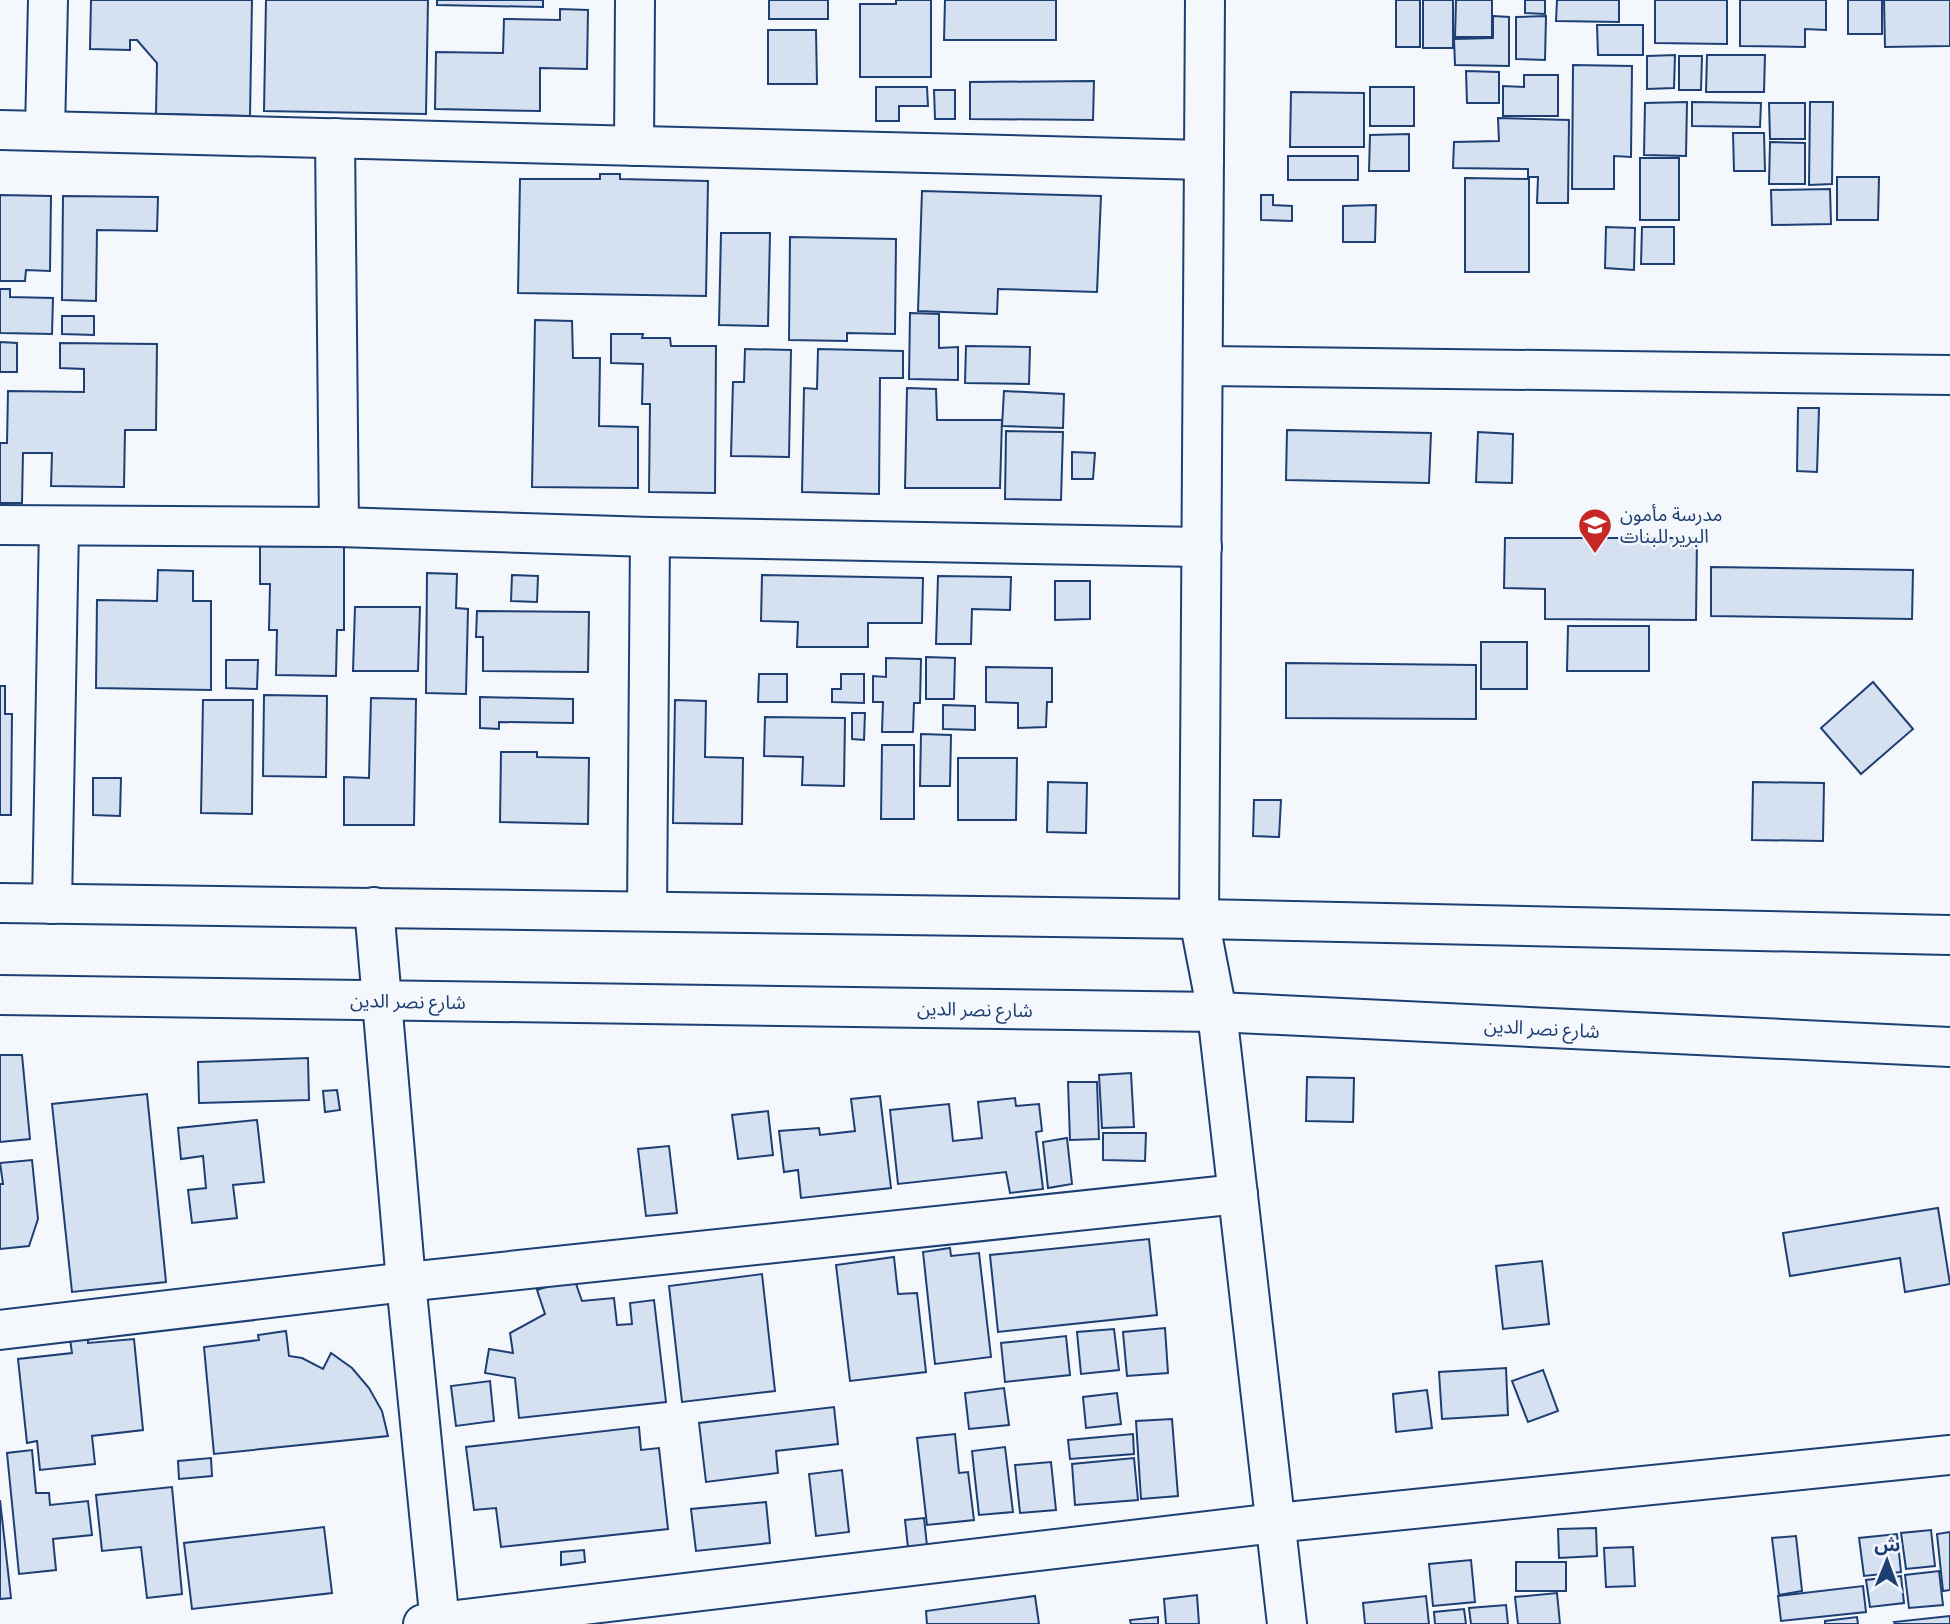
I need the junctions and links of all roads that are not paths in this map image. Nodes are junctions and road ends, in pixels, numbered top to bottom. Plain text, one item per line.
1 (48, 0) edge
2 (635, 0) edge
3 (1205, 0) edge
4 (0, 130) edge
5 (45, 131) junction
6 (335, 138) junction
7 (634, 146) junction
8 (1204, 160) junction
9 (1203, 366) junction
10 (1950, 375) edge
11 (0, 525) edge
12 (60, 526) junction
13 (339, 527) junction
14 (650, 537) junction
15 (1202, 547) junction
16 (0, 903) edge
17 (52, 904) junction
18 (374, 908) junction
19 (647, 911) junction
20 (1199, 919) junction
21 (1950, 935) edge
22 (0, 995) edge
23 (383, 1000) junction
24 (1217, 1012) junction
25 (1950, 1047) edge
26 (1237, 1194) junction
27 (406, 1282) junction
28 (0, 1330) edge
29 (1950, 1455) edge
30 (1275, 1523) junction
31 (435, 1623) edge
32 (1287, 1624) edge

1 - 5 street
2 - 7 street
3 - 8 street
4 - 5 street
5 - 6 street
6 - 7 street
6 - 13 street
7 - 8 street
8 - 9 street
9 - 10 street
9 - 15 street
11 - 12 street
12 - 13 street
12 - 17 street
13 - 14 street
14 - 15 street
14 - 19 street
15 - 20 street
16 - 17 street
17 - 18 street
18 - 19 street
18 - 23 street
19 - 20 street
20 - 21 street
20 - 24 street
22 - 23 street, شارع نصر الدين
23 - 24 street, شارع نصر الدين
23 - 27 street
24 - 25 street, شارع نصر الدين
24 - 26 street
26 - 27 street
26 - 30 street
27 - 28 street
27 - 31 street
29 - 30 street
30 - 31 street
30 - 32 street

